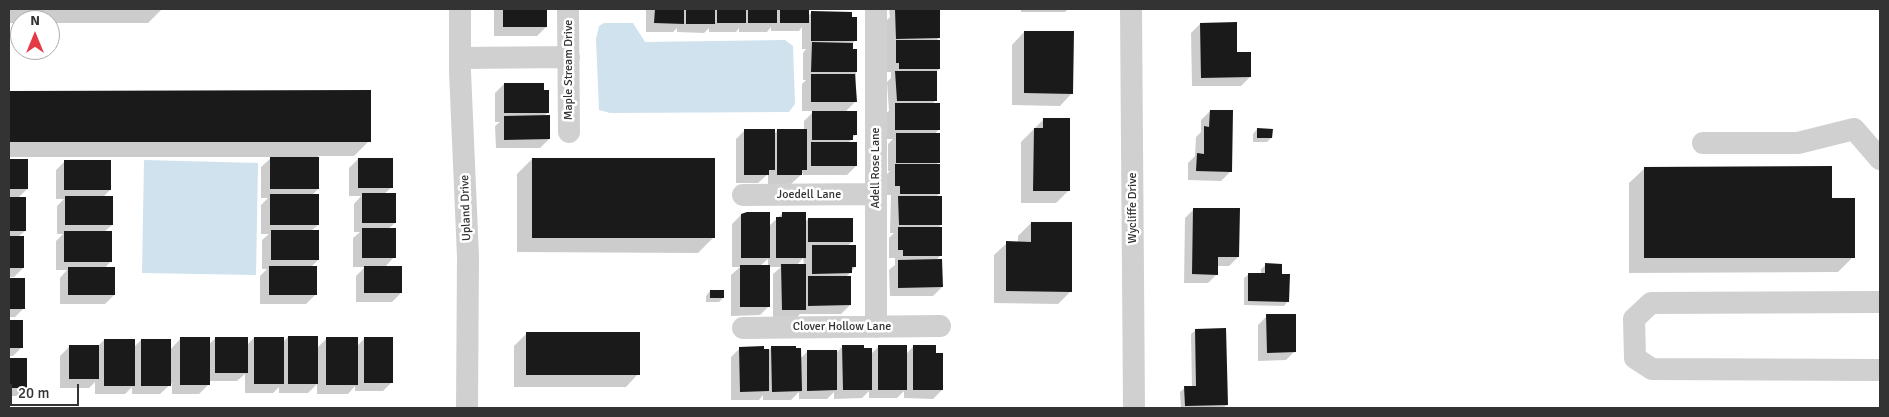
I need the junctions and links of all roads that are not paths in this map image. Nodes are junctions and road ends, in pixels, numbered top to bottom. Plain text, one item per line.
1 (460, 9) edge
2 (568, 9) edge
3 (876, 9) edge
4 (1131, 9) edge
5 (569, 57) junction
6 (460, 58) junction
7 (569, 132) dead end
8 (1704, 143) dead end
9 (1880, 159) edge
10 (876, 194) junction
11 (743, 195) dead end
12 (1880, 302) edge
13 (876, 326) junction
14 (940, 326) dead end
15 (743, 328) dead end
16 (1880, 370) edge
17 (468, 408) edge
18 (1134, 408) edge

1 - 6 street, Upland Drive
2 - 5 street, Maple Stream Drive
3 - 10 street, Adell Rose Lane
4 - 18 street, Wycliffe Drive
5 - 6 street
5 - 7 street, Maple Stream Drive
6 - 17 street, Upland Drive
8 - 9 street
10 - 11 street, Joedell Lane
10 - 13 street, Adell Rose Lane
12 - 16 street
13 - 14 street, Clover Hollow Lane
13 - 15 street, Clover Hollow Lane

